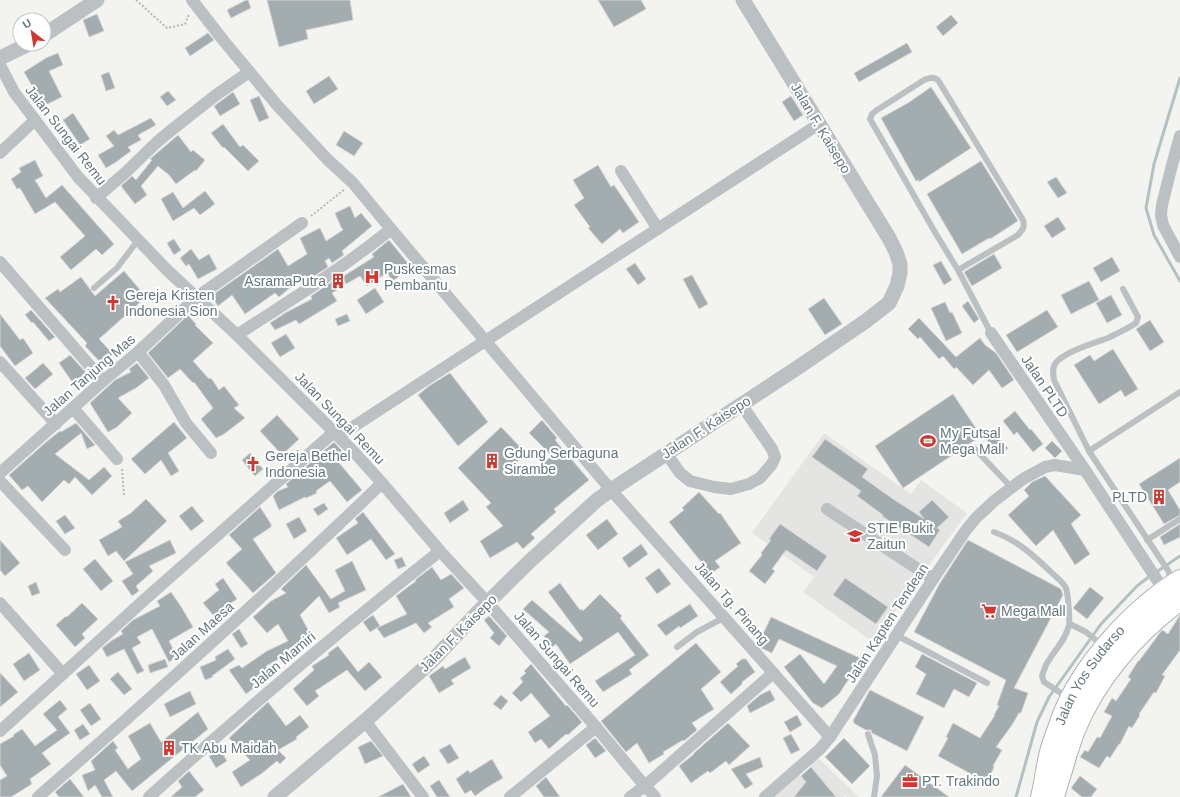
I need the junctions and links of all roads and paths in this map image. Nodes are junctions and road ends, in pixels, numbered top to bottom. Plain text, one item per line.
1 (97, 0) edge
2 (136, 0) edge
3 (743, 0) edge
4 (193, 1) edge
5 (52, 29) edge
6 (12, 52) edge
7 (0, 58) edge
8 (0, 65) edge
9 (249, 72) junction
10 (35, 120) junction
11 (819, 124) junction
12 (1180, 136) edge
13 (0, 153) edge
14 (621, 172) dead end
15 (353, 183) junction
16 (96, 198) junction
17 (302, 223) joint
18 (391, 229) junction
19 (658, 229) junction
20 (138, 240) junction
21 (1180, 257) edge
22 (0, 262) edge
23 (958, 270) junction
24 (94, 288) dead end
25 (1123, 289) dead end
26 (197, 297) junction
27 (991, 333) joint
28 (237, 335) junction
29 (485, 340) junction
30 (138, 352) junction
31 (0, 362) edge
32 (103, 381) junction
33 (1180, 392) edge
34 (741, 404) junction
35 (74, 408) junction
36 (56, 424) junction
37 (336, 434) junction
38 (974, 448) dead end
39 (1089, 451) junction
40 (666, 453) junction
41 (211, 454) dead end
42 (117, 459) joint
43 (2, 467) edge
44 (1085, 470) junction
45 (0, 481) edge
46 (382, 483) junction
47 (1012, 488) junction
48 (612, 490) junction
49 (124, 495) dead end
50 (827, 509) dead end
51 (1180, 519) edge
52 (994, 532) dead end
53 (1147, 540) junction
54 (64, 550) dead end
55 (440, 551) junction
56 (933, 579) junction
57 (1169, 588) edge
58 (0, 603) edge
59 (488, 603) junction
60 (725, 617) junction
61 (1070, 624) junction
62 (896, 635) junction
63 (1101, 644) junction
64 (677, 647) dead end
65 (773, 673) junction
66 (63, 674) junction
67 (987, 683) dead end
68 (1066, 696) junction
69 (365, 721) junction
70 (596, 727) junction
71 (0, 731) edge
72 (868, 734) dead end
73 (830, 737) junction
74 (644, 786) junction
75 (38, 797) edge
76 (149, 797) edge
77 (275, 797) edge
78 (423, 797) edge
79 (510, 797) edge
80 (630, 797) edge
81 (655, 797) edge
82 (765, 797) edge
83 (874, 797) edge
84 (1041, 797) edge
85 (1054, 797) edge

1 - 5 street
2 - 4 path
3 - 11 street, Jalan F. Kaisepo
4 - 9 street, Jalan Tg. Pinang
6 - 7 street
8 - 10 street, Jalan Sungai Remu
9 - 15 street, Jalan Tg. Pinang
9 - 16 street
10 - 13 street
10 - 16 street, Jalan Sungai Remu
11 - 19 street
11 - 34 street, Jalan F. Kaisepo
12 - 21 street
14 - 19 street
15 - 17 path
15 - 18 street, Jalan Tg. Pinang
16 - 20 street, Jalan Sungai Remu
17 - 26 street, Jalan Tanjung Mas
18 - 28 street
18 - 29 street, Jalan Tg. Pinang
19 - 29 street
20 - 24 lane
20 - 26 street, Jalan Sungai Remu
22 - 32 street
23 - 23 lane, Jalan PLTD
23 - 27 lane, Jalan PLTD
25 - 39 lane
26 - 28 street, Jalan Sungai Remu
26 - 30 street, Jalan Tanjung Mas
27 - 44 street, Jalan PLTD
28 - 37 street, Jalan Sungai Remu
29 - 37 street
29 - 48 street, Jalan Tg. Pinang
30 - 32 street, Jalan Tanjung Mas
30 - 41 street
31 - 36 street
32 - 35 street, Jalan Tanjung Mas
33 - 39 lane
34 - 40 street, Jalan F. Kaisepo
34 - 40 street
35 - 36 street, Jalan Tanjung Mas
35 - 42 street
36 - 43 street, Jalan Tanjung Mas
37 - 46 street, Jalan Sungai Remu
37 - 66 street
38 - 47 lane
39 - 53 lane
40 - 48 street, Jalan F. Kaisepo
42 - 49 path
44 - 47 street, Jalan Kapten Tendean
44 - 57 street, Jalan PLTD
45 - 54 street
46 - 55 street, Jalan Sungai Remu
46 - 75 street, Jalan Maesa
47 - 56 street, Jalan Kapten Tendean
48 - 59 street, Jalan F. Kaisepo
48 - 60 street, Jalan Tg. Pinang
50 - 56 street
51 - 53 lane
52 - 61 lane
53 - 57 lane
55 - 59 street, Jalan Sungai Remu
55 - 76 street, Jalan Mamiri
56 - 62 street, Jalan Kapten Tendean
57 - 63 highway, Jalan Yos Sudarso
57 - 85 highway
58 - 66 street
59 - 69 street, Jalan F. Kaisepo
59 - 70 street, Jalan Sungai Remu
60 - 64 lane
60 - 65 street, Jalan Tg. Pinang
61 - 63 lane
61 - 68 lane
62 - 67 lane
62 - 73 street, Jalan Kapten Tendean
63 - 68 highway, Jalan Yos Sudarso
65 - 73 street, Jalan Tg. Pinang
65 - 74 street
66 - 71 street
68 - 84 highway, Jalan Yos Sudarso
69 - 77 street, Jalan F. Kaisepo
69 - 78 street
70 - 74 street, Jalan Sungai Remu
70 - 79 street
72 - 83 lane
73 - 82 street, Jalan Kapten Tendean
74 - 80 street
74 - 81 street, Jalan Sungai Remu

